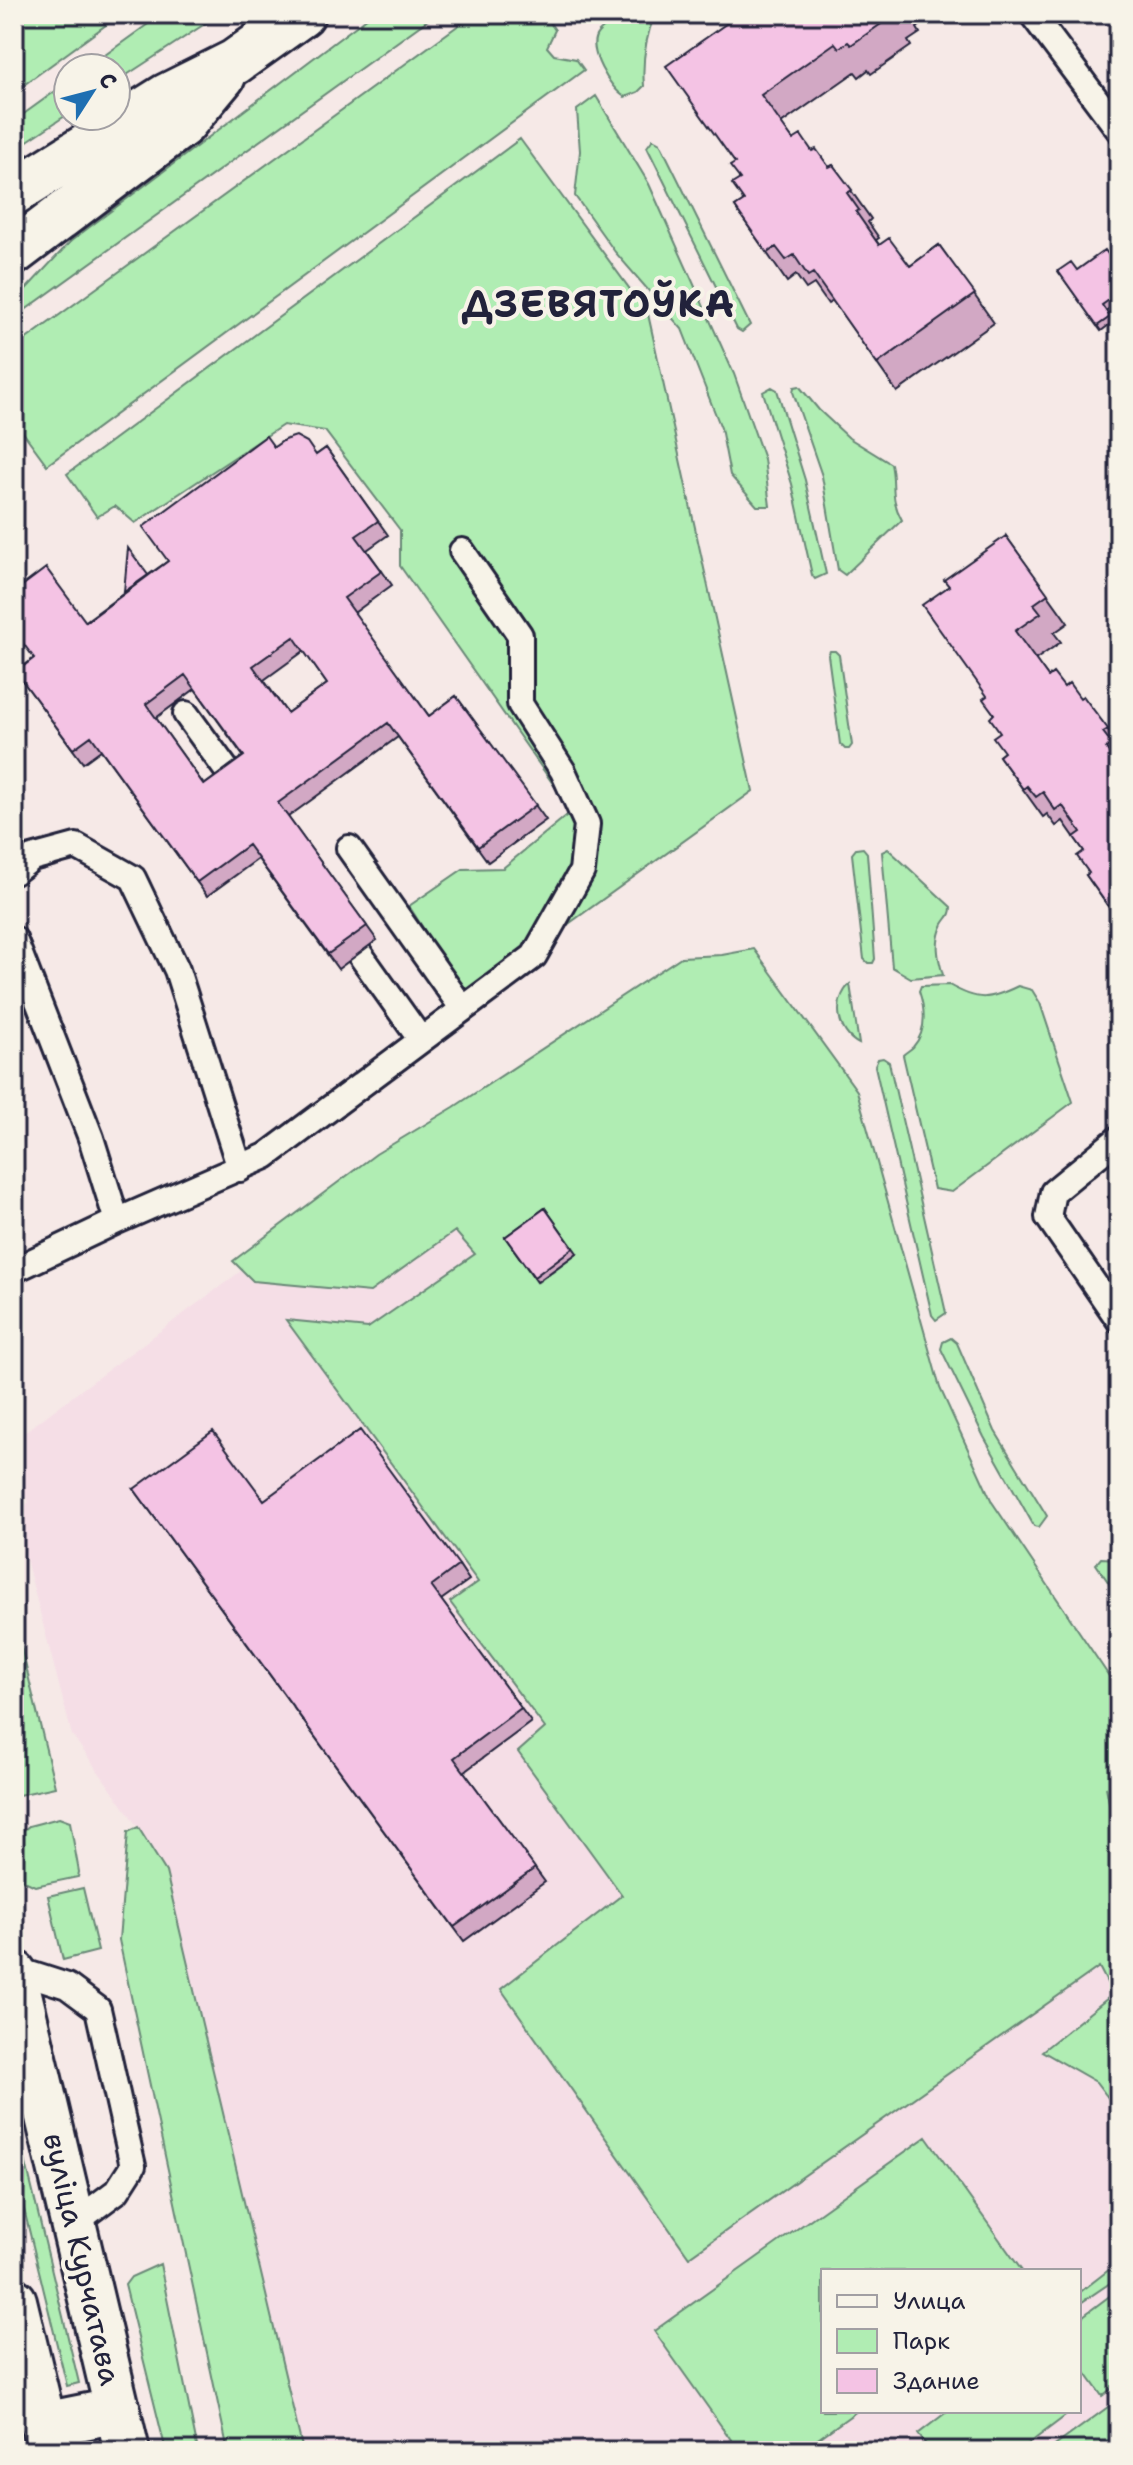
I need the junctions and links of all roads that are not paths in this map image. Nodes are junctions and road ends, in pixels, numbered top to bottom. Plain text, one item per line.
1 (302, 14) edge
2 (1032, 14) edge
3 (235, 62) junction
4 (1119, 130) edge
5 (14, 192) edge
6 (14, 252) edge
7 (462, 551) dead end
8 (186, 714) dead end
9 (236, 783) edge
10 (349, 848) dead end
11 (14, 872) edge
12 (14, 939) edge
13 (359, 953) edge
14 (463, 1009) junction
15 (421, 1040) junction
16 (1119, 1138) edge
17 (240, 1169) junction
18 (117, 1221) junction
19 (14, 1270) edge
20 (1119, 1320) edge
21 (14, 1971) edge
22 (74, 2223) junction
23 (14, 2301) edge
24 (123, 2430) edge
25 (47, 2438) edge

1 - 3 main road
2 - 4 lane
3 - 5 main road
3 - 6 main road
7 - 14 lane
8 - 9 lane
10 - 14 lane
11 - 17 lane
12 - 18 lane
13 - 15 lane
14 - 15 lane
15 - 17 lane
16 - 20 lane
17 - 18 lane
18 - 19 lane
21 - 22 main road, вуліца Курчатава
21 - 22 lane
22 - 24 main road, вуліца Курчатава
23 - 25 main road
24 - 25 main road

